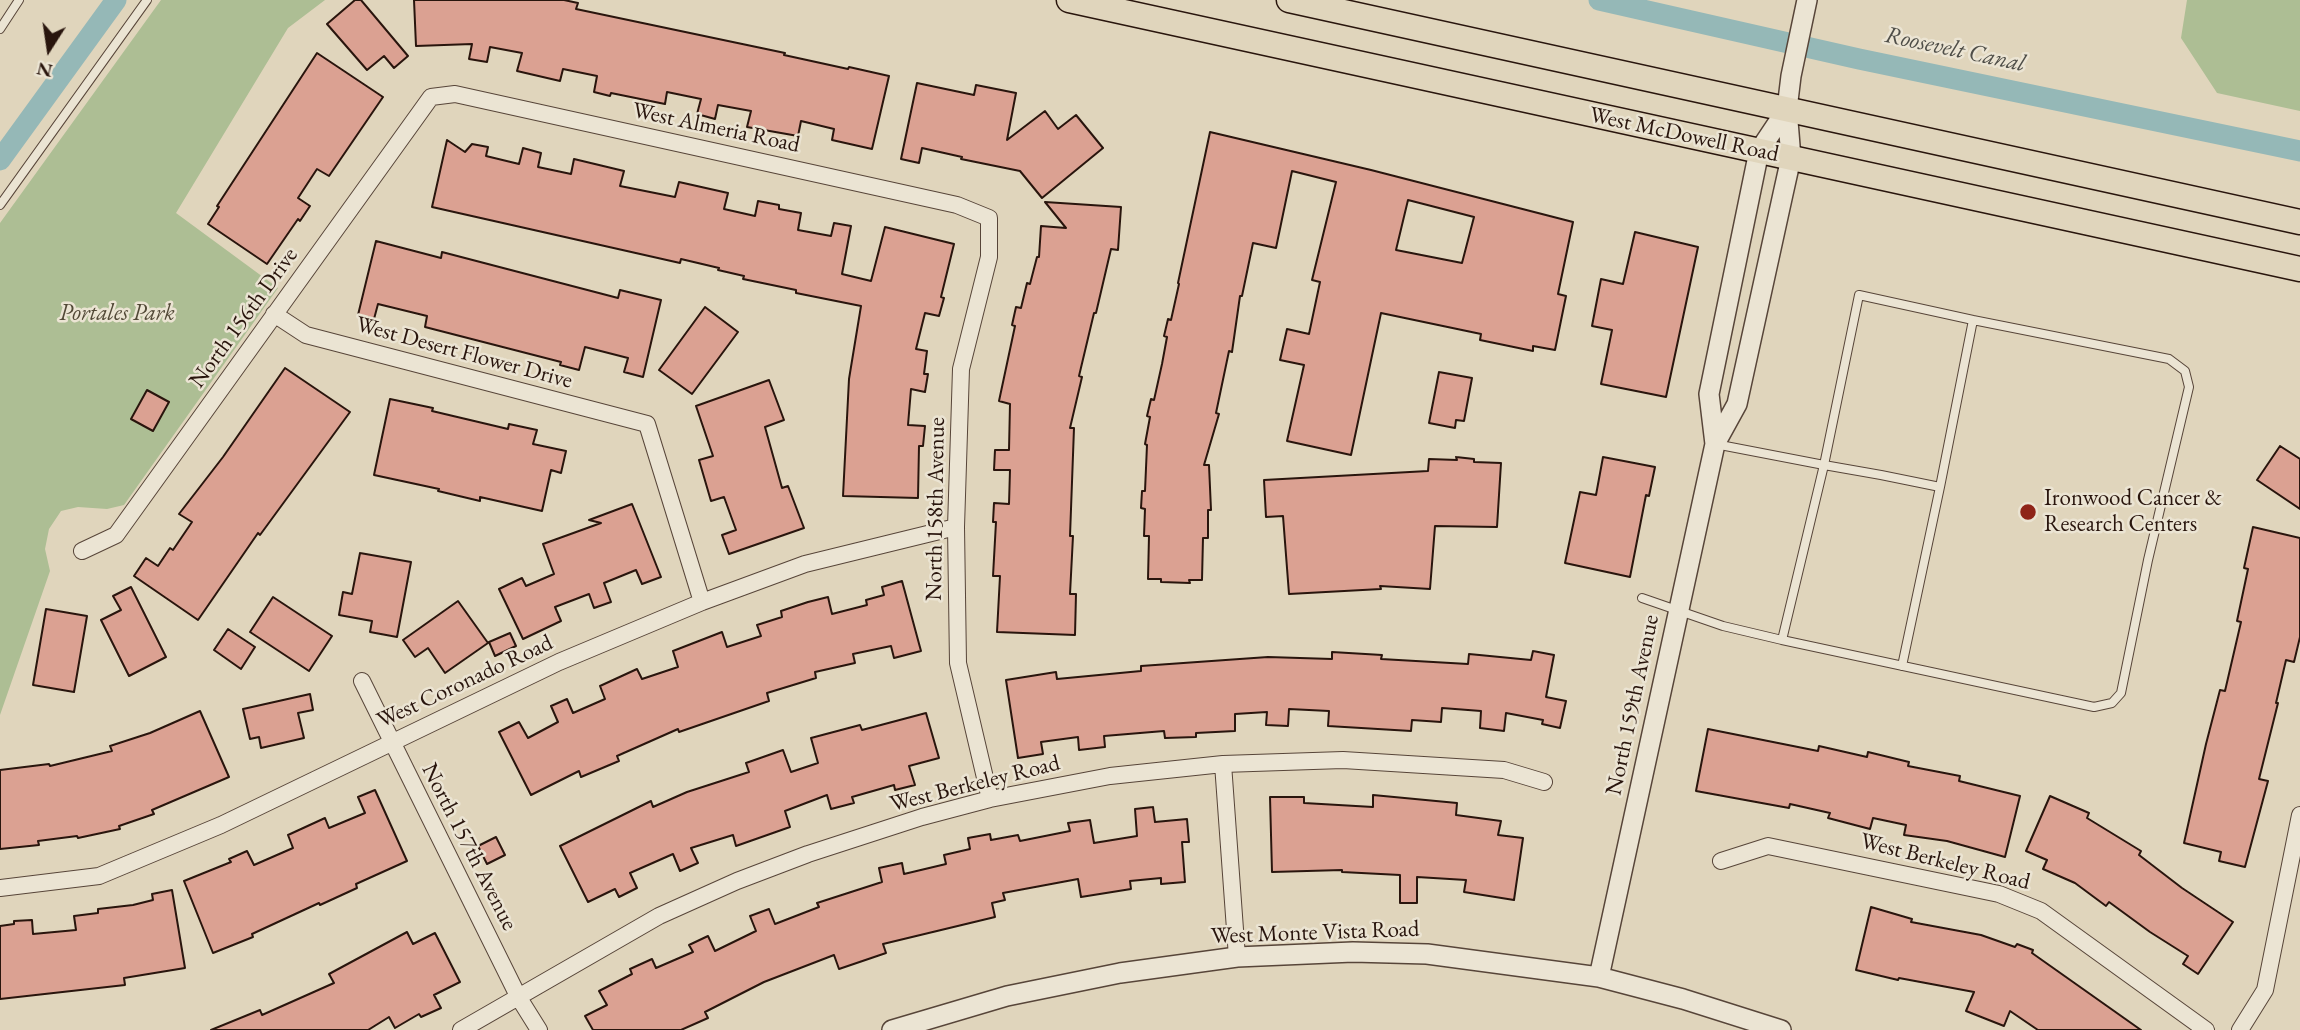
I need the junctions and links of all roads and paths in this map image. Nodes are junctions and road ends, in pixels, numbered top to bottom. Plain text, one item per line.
1 (19, 0) edge
2 (147, 0) edge
3 (1069, 0) edge
4 (1289, 0) edge
5 (1807, 0) edge
6 (0, 29) edge
7 (431, 97) joint
8 (1787, 109) junction
9 (1759, 151) junction
10 (1791, 158) junction
11 (0, 205) edge
12 (989, 218) joint
13 (2300, 222) edge
14 (2300, 269) edge
15 (274, 314) junction
16 (1973, 320) junction
17 (1715, 444) junction
18 (1824, 465) junction
19 (1940, 487) junction
20 (957, 527) junction
21 (82, 551) dead end
22 (1642, 598) dead end
23 (702, 602) junction
24 (1679, 612) junction
25 (1782, 640) junction
26 (1902, 666) junction
27 (362, 681) dead end
28 (391, 742) junction
29 (1223, 764) junction
30 (1544, 782) dead end
31 (990, 799) junction
32 (2300, 815) edge
33 (1721, 861) dead end
34 (0, 888) edge
35 (1237, 957) junction
36 (1599, 977) junction
37 (519, 998) junction
38 (461, 1030) edge
39 (540, 1030) edge
40 (892, 1030) edge
41 (1782, 1030) edge
42 (2206, 1030) edge
43 (2240, 1030) edge

1 - 6 lane
2 - 11 lane
3 - 9 main road, West McDowell Road
4 - 8 main road, West McDowell Road
5 - 8 street, North 159th Avenue
7 - 12 street, West Almeria Road
7 - 15 street, North 156th Drive
8 - 9 street, North 159th Avenue
8 - 10 street, North 159th Avenue
8 - 13 main road, West McDowell Road
9 - 10 main road, West McDowell Road
9 - 17 street, North 159th Avenue
10 - 14 main road, West McDowell Road
10 - 17 street, North 159th Avenue
12 - 20 street, North 158th Avenue
15 - 21 street, North 156th Drive
15 - 23 street, West Desert Flower Drive
16 - 18 lane
16 - 19 lane
16 - 26 lane
17 - 18 lane
17 - 24 street, North 159th Avenue
18 - 19 lane
18 - 25 lane
19 - 26 lane
20 - 23 street, West Coronado Road
20 - 31 street, North 158th Avenue
22 - 24 lane
23 - 28 street, West Coronado Road
24 - 25 lane
24 - 36 street, North 159th Avenue
25 - 26 lane
27 - 28 street, North 157th Avenue
28 - 34 street, West Coronado Road
28 - 37 street, North 157th Avenue
29 - 30 street, West Berkeley Road
29 - 31 street, West Berkeley Road
29 - 35 street
31 - 37 street, West Berkeley Road
32 - 43 street
33 - 42 street, West Berkeley Road
35 - 36 street, West Monte Vista Road
35 - 40 street, West Monte Vista Road
36 - 41 street, West Monte Vista Road
37 - 38 street, West Berkeley Road
37 - 39 street, North 157th Avenue

